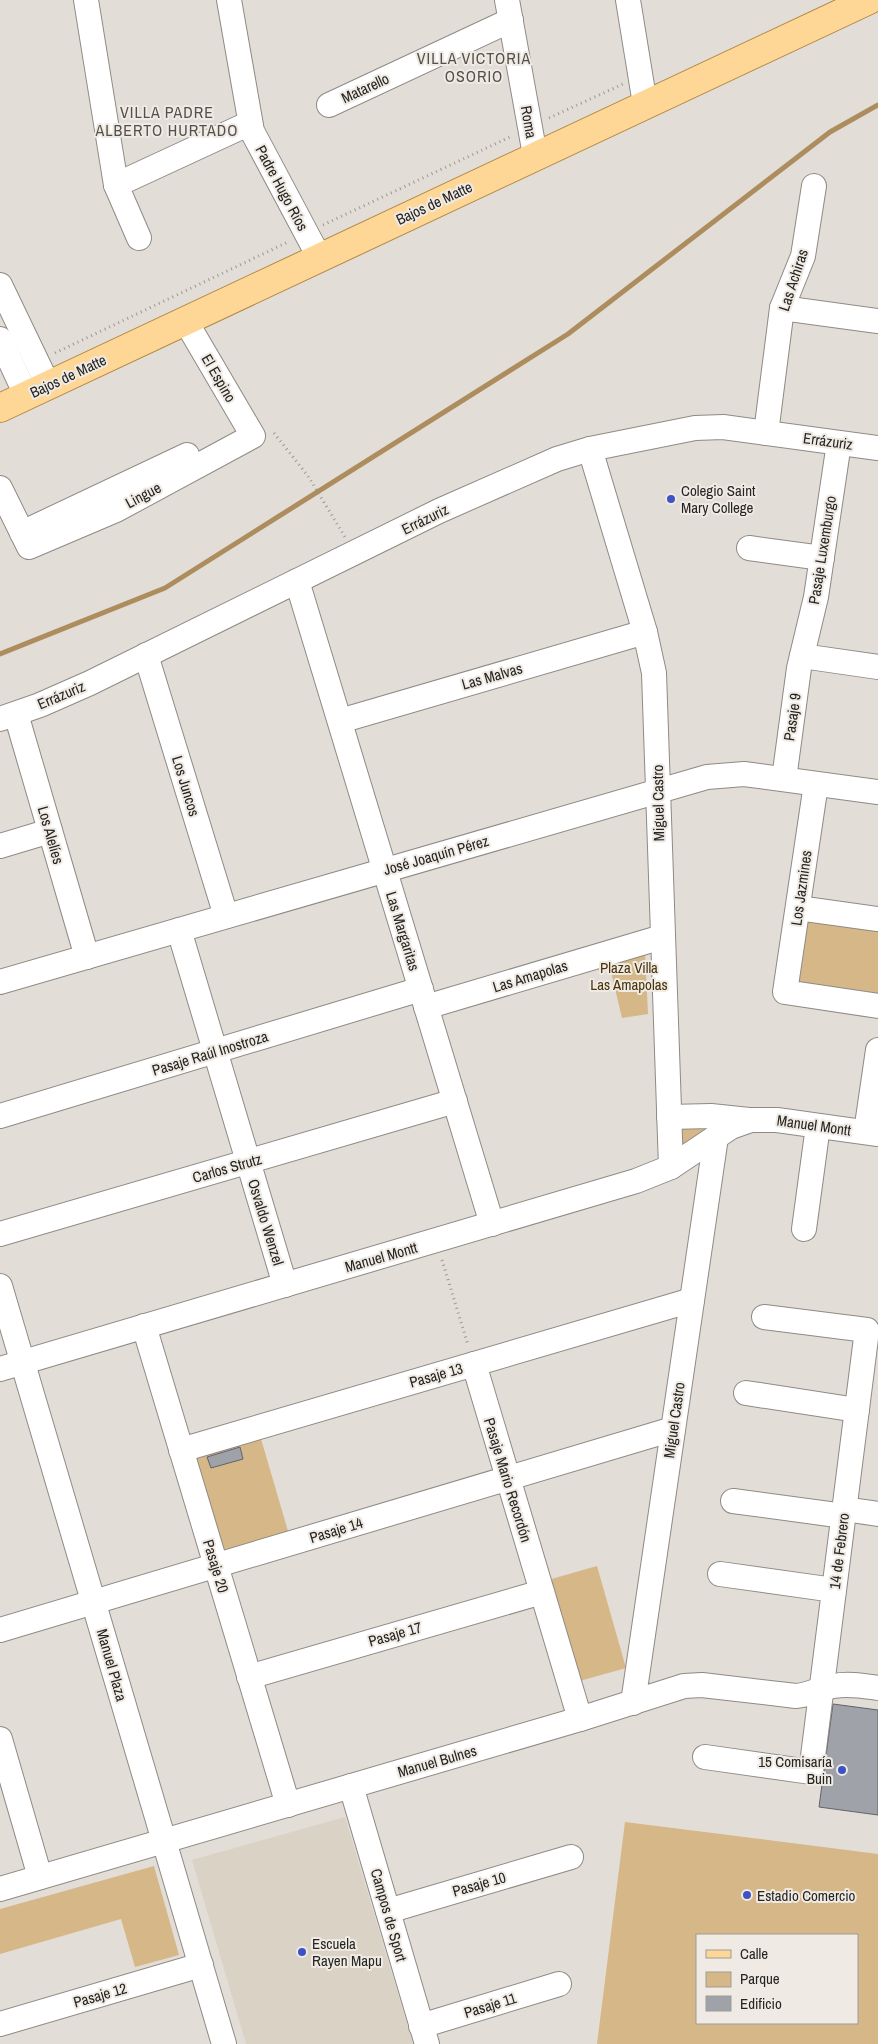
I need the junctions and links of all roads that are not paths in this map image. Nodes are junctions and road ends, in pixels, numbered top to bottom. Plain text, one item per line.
1 (86, 0) edge
2 (229, 0) edge
3 (628, 0) edge
4 (869, 0) edge
5 (509, 10) edge
6 (645, 104) junction
7 (329, 105) dead end
8 (250, 123) junction
9 (535, 155) junction
10 (116, 185) junction
11 (814, 186) dead end
12 (139, 238) dead end
13 (319, 257) junction
14 (0, 285) edge
15 (782, 308) junction
16 (185, 320) junction
17 (878, 321) edge
18 (0, 340) edge
19 (37, 390) junction
20 (0, 408) edge
21 (250, 431) joint
22 (766, 433) junction
23 (839, 443) junction
24 (878, 448) edge
25 (590, 449) junction
26 (0, 488) edge
27 (749, 548) dead end
28 (822, 558) junction
29 (297, 581) junction
30 (645, 632) junction
31 (146, 655) junction
32 (802, 656) junction
33 (878, 667) edge
34 (8, 717) edge
35 (340, 721) junction
36 (784, 779) junction
37 (816, 784) junction
38 (658, 790) junction
39 (878, 792) edge
40 (50, 831) junction
41 (0, 846) edge
42 (385, 870) junction
43 (798, 908) junction
44 (226, 916) junction
45 (878, 919) edge
46 (179, 930) junction
47 (662, 936) junction
48 (86, 957) junction
49 (0, 982) edge
50 (424, 998) junction
51 (878, 1006) edge
52 (878, 1050) edge
53 (215, 1051) junction
54 (455, 1101) junction
55 (0, 1116) edge
56 (669, 1117) junction
57 (750, 1120) junction
58 (818, 1126) junction
59 (872, 1133) edge
60 (716, 1137) junction
61 (248, 1162) junction
62 (671, 1167) junction
63 (492, 1224) junction
64 (804, 1229) dead end
65 (0, 1234) edge
66 (285, 1285) junction
67 (0, 1286) edge
68 (692, 1300) junction
69 (764, 1317) dead end
70 (144, 1326) junction
71 (23, 1362) junction
72 (474, 1364) junction
73 (0, 1369) edge
74 (746, 1394) dead end
75 (857, 1410) junction
76 (673, 1429) junction
77 (181, 1450) junction
78 (508, 1479) junction
79 (733, 1501) dead end
80 (844, 1513) junction
81 (878, 1514) edge
82 (216, 1566) junction
83 (720, 1574) dead end
84 (834, 1590) junction
85 (542, 1592) junction
86 (94, 1602) junction
87 (0, 1630) edge
88 (249, 1677) junction
89 (878, 1688) edge
90 (821, 1690) junction
91 (633, 1703) junction
92 (580, 1719) junction
93 (1, 1746) edge
94 (705, 1757) dead end
95 (351, 1786) junction
96 (288, 1805) junction
97 (164, 1841) junction
98 (571, 1857) dead end
99 (40, 1877) junction
100 (0, 1889) edge
101 (388, 1910) junction
102 (201, 1965) junction
103 (559, 1984) dead end
104 (0, 2024) edge
105 (424, 2035) edge
106 (224, 2044) edge

1 - 10 street
2 - 8 street, Padre Hugo Ríos
3 - 6 street
4 - 6 main road, Bajos de Matte
5 - 7 street, Matarello
5 - 9 street, Roma
6 - 9 main road, Bajos de Matte
8 - 10 street
8 - 13 street, Padre Hugo Ríos
9 - 13 main road, Bajos de Matte
10 - 12 street
11 - 15 street, Las Achiras
13 - 16 main road, Bajos de Matte
14 - 19 street
15 - 17 street
15 - 22 street, Las Achiras
16 - 19 main road, Bajos de Matte
16 - 21 street, El Espino
18 - 19 street
19 - 20 main road, Bajos de Matte
21 - 26 street, Lingue
22 - 23 street, Errázuriz
22 - 25 street, Errázuriz
23 - 24 street, Errázuriz
23 - 28 street, Pasaje Luxemburgo
25 - 29 street, Errázuriz
25 - 30 street, Miguel Castro
27 - 28 street
28 - 32 street, Pasaje Luxemburgo
29 - 31 street, Errázuriz
29 - 35 street, Las Margaritas
30 - 35 street, Las Malvas
30 - 38 street, Miguel Castro
31 - 34 street, Errázuriz
31 - 44 street, Los Juncos
32 - 33 street
32 - 36 street, Pasaje 9
34 - 40 street, Los Alelíes
35 - 42 street, Las Margaritas
36 - 37 street, José Joaquín Pérez
36 - 38 street, José Joaquín Pérez
37 - 39 street, José Joaquín Pérez
37 - 43 street, Los Jazmines
38 - 42 street, José Joaquín Pérez
38 - 47 street, Miguel Castro
40 - 41 street
40 - 48 street, Los Alelíes
42 - 44 street, José Joaquín Pérez
42 - 50 street, Las Margaritas
43 - 45 street
43 - 51 street, Los Jazmines
44 - 46 street, José Joaquín Pérez
46 - 48 street, José Joaquín Pérez
46 - 53 street, Osvaldo Wenzel
47 - 50 street, Las Amapolas
47 - 56 street, Miguel Castro
48 - 49 street, José Joaquín Pérez
50 - 53 street, Pasaje Raúl Inostroza
50 - 54 street, Las Margaritas
52 - 59 street
53 - 55 street, Pasaje Raúl Inostroza
53 - 61 street, Osvaldo Wenzel
54 - 61 street, Carlos Strutz
54 - 63 street, Las Margaritas
56 - 57 street, Manuel Montt
56 - 62 street, Miguel Castro
57 - 58 street, Manuel Montt
57 - 60 street, Manuel Montt
58 - 59 street, Manuel Montt
58 - 64 street
60 - 62 street, Manuel Montt
60 - 68 street, Miguel Castro
61 - 65 street, Carlos Strutz
61 - 66 street, Osvaldo Wenzel
62 - 63 street, Manuel Montt
63 - 66 street, Manuel Montt
66 - 70 street, Manuel Montt
67 - 71 street, Manuel Plaza
68 - 72 street, Pasaje 13
68 - 76 street, Miguel Castro
69 - 75 street, 14 de Febrero
70 - 71 street, Manuel Montt
70 - 77 street, Pasaje 20
71 - 73 street, Manuel Montt
71 - 86 street, Manuel Plaza
72 - 77 street, Pasaje 13
72 - 78 street, Pasaje Mario Recordón
74 - 75 street
75 - 80 street, 14 de Febrero
76 - 78 street, Pasaje 14
76 - 91 street, Miguel Castro
77 - 82 street, Pasaje 20
78 - 82 street, Pasaje 14
78 - 85 street, Pasaje Mario Recordón
79 - 80 street
80 - 81 street
80 - 84 street, 14 de Febrero
82 - 86 street, Pasaje 14
82 - 88 street, Pasaje 20
83 - 84 street
84 - 90 street, 14 de Febrero
85 - 88 street, Pasaje 17
85 - 92 street, Pasaje Mario Recordón
86 - 87 street, Pasaje 14
86 - 97 street, Manuel Plaza
88 - 96 street, Pasaje 20
89 - 90 street, Manuel Bulnes
90 - 91 street, Manuel Bulnes
90 - 94 street, 14 de Febrero
91 - 92 street, Manuel Bulnes
92 - 95 street, Manuel Bulnes
93 - 99 street
95 - 96 street, Manuel Bulnes
95 - 101 street, Campos de Sport
96 - 97 street, Manuel Bulnes
97 - 99 street, Manuel Bulnes
97 - 102 street, Manuel Plaza
98 - 101 street, Pasaje 10
99 - 100 street, Manuel Bulnes
101 - 105 street, Campos de Sport
102 - 104 street, Pasaje 12
102 - 106 street, Manuel Plaza
103 - 105 street, Pasaje 11

